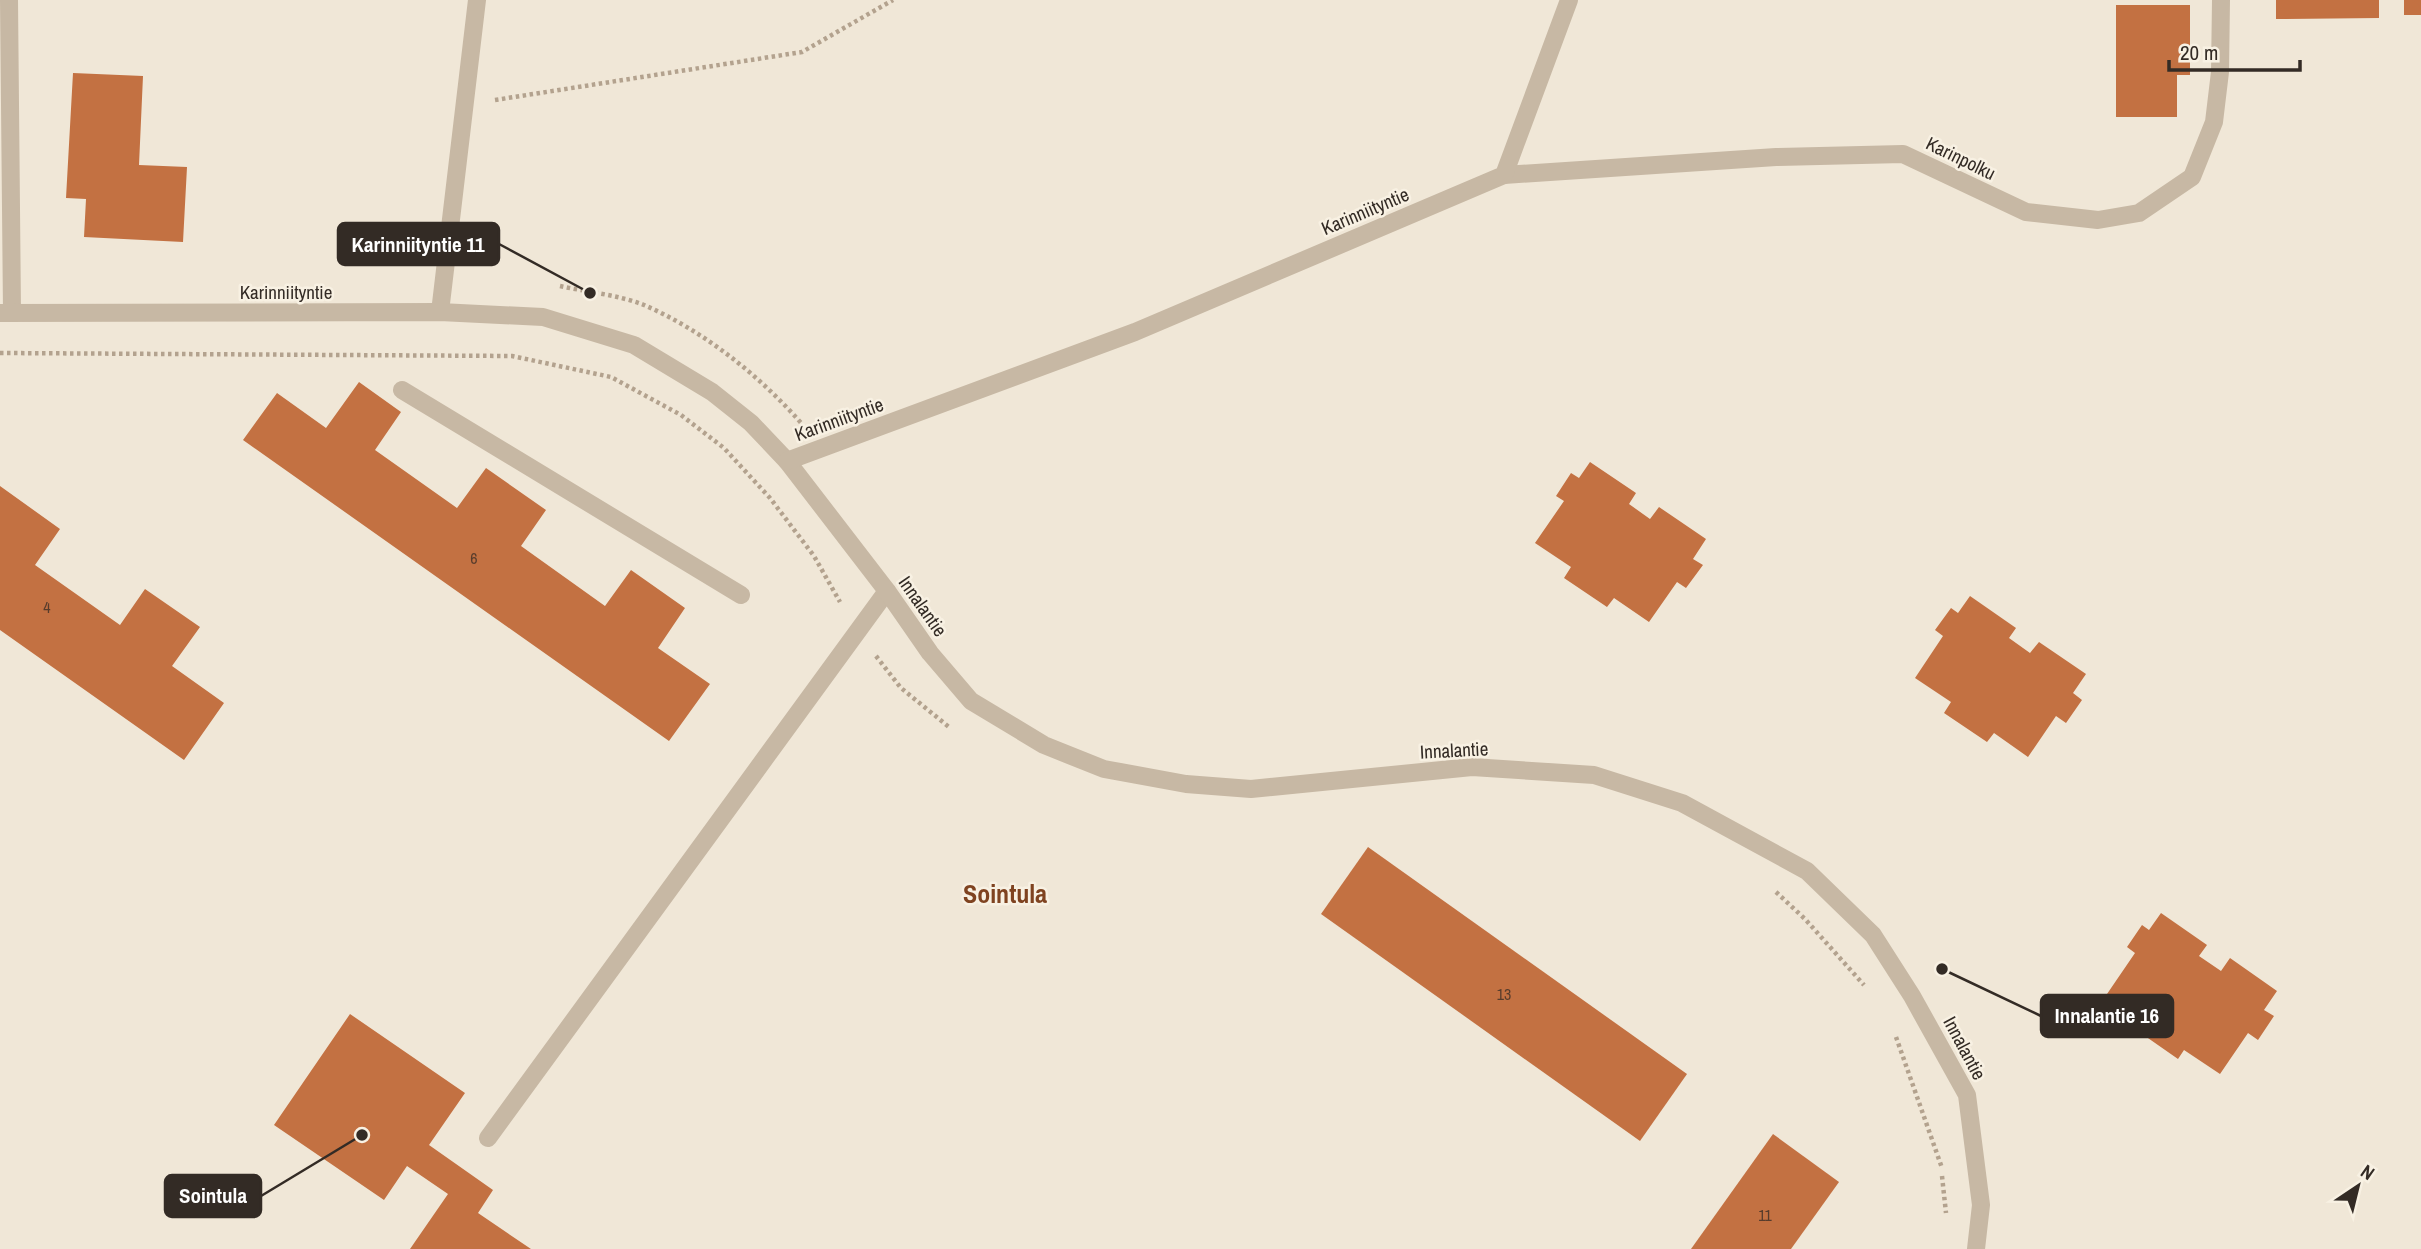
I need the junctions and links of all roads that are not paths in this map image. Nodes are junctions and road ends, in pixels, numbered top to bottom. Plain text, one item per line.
1 (9, 0) edge
2 (477, 0) edge
3 (1569, 0) edge
4 (2221, 0) edge
5 (5, 80) edge
6 (1504, 175) junction
7 (440, 312) junction
8 (6, 313) edge
9 (401, 390) dead end
10 (787, 461) junction
11 (887, 591) junction
12 (741, 595) dead end
13 (488, 1138) dead end
14 (1976, 1249) edge

1 - 5 street
2 - 7 street
3 - 6 street
4 - 6 street, Karinpolku
5 - 8 street
6 - 10 street, Karinniityntie
7 - 8 street, Karinniityntie
7 - 10 street, Karinniityntie
9 - 12 street
10 - 11 street, Innalantie
11 - 13 street
11 - 14 street, Innalantie

